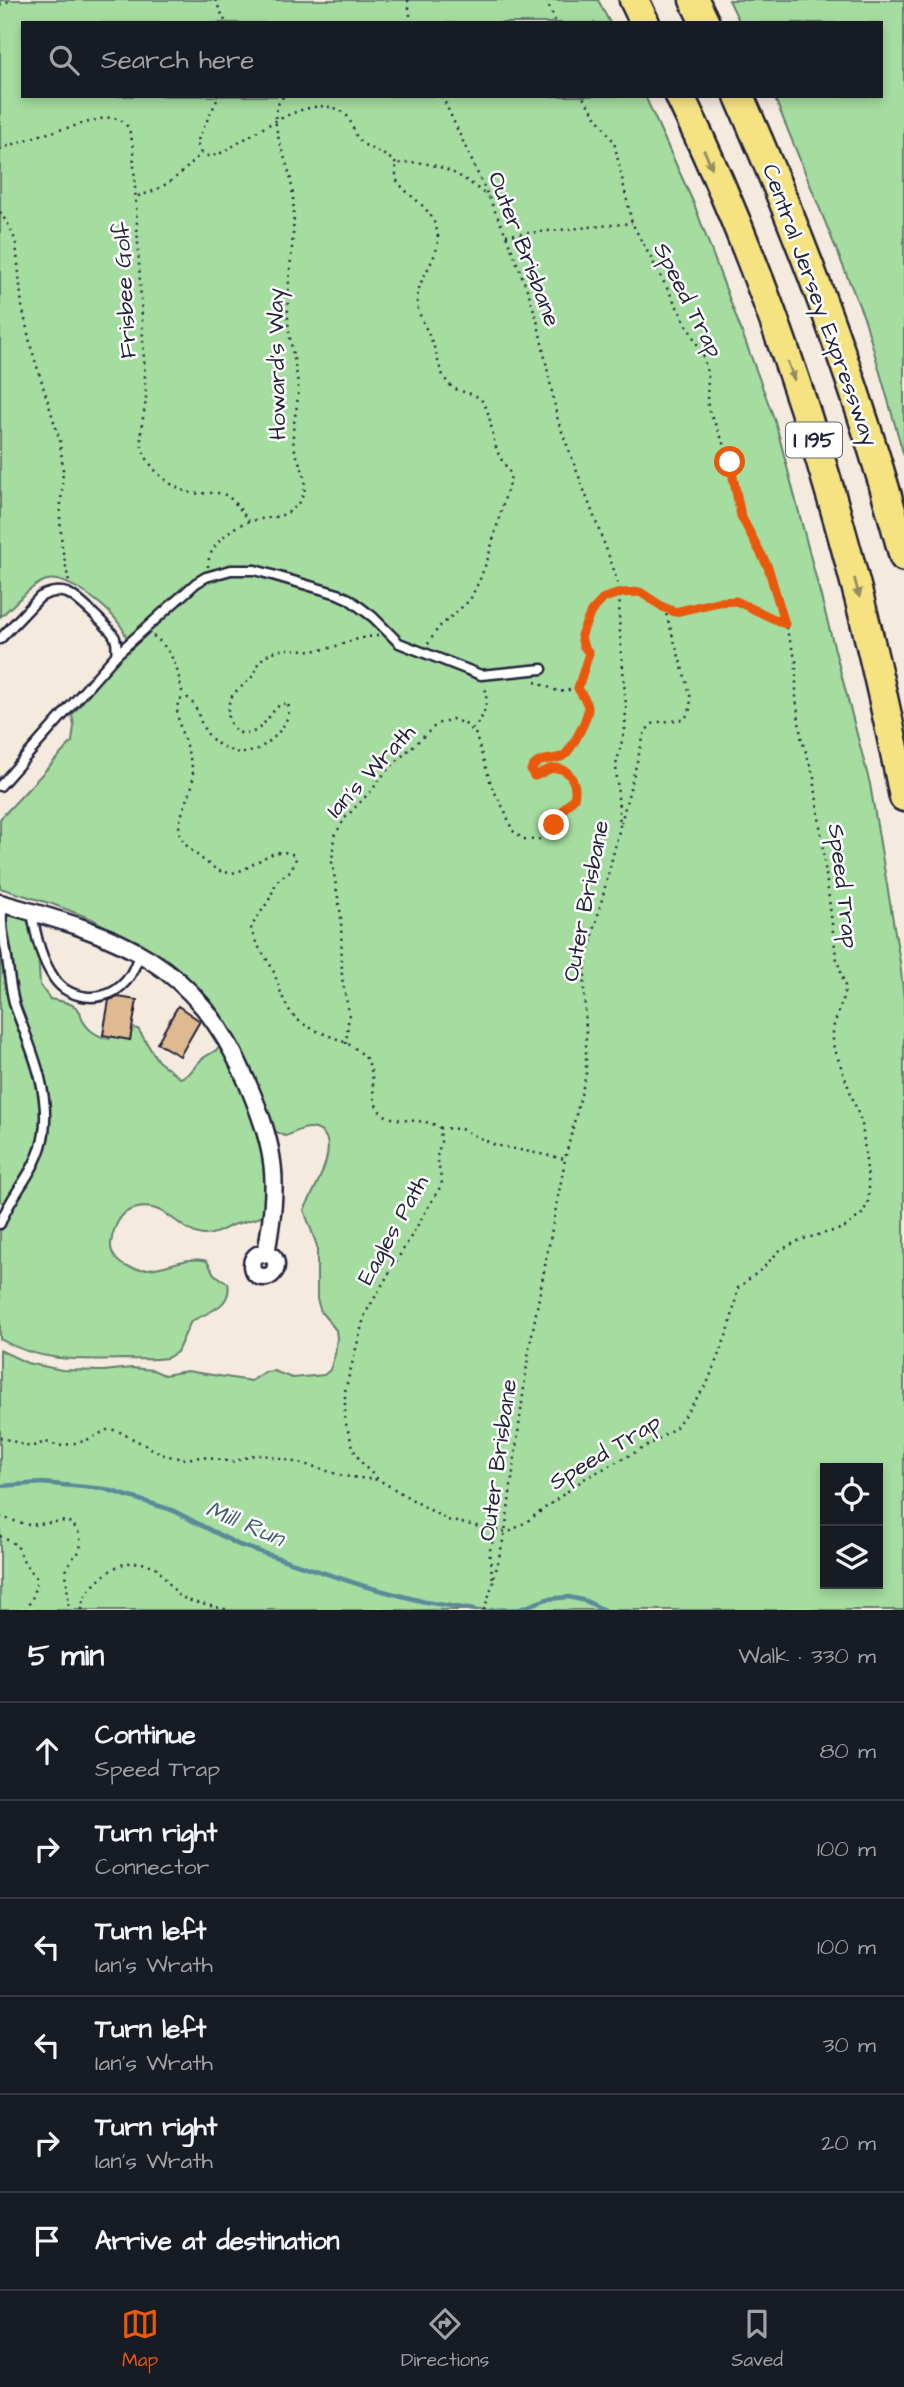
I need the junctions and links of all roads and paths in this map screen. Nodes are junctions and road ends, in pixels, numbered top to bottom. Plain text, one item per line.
1 (12, 0) edge
2 (215, 0) edge
3 (408, 0) edge
4 (546, 0) edge
5 (634, 0) edge
6 (694, 0) edge
7 (0, 5) edge
8 (225, 21) edge
9 (410, 21) edge
10 (555, 21) edge
11 (644, 21) edge
12 (704, 21) edge
13 (218, 98) edge
14 (283, 98) edge
15 (443, 98) edge
16 (583, 98) edge
17 (681, 98) edge
18 (740, 98) edge
19 (275, 123) junction
20 (0, 149) edge
21 (201, 153) junction
22 (396, 164) junction
23 (136, 196) junction
24 (491, 199) junction
25 (0, 212) edge
26 (632, 223) junction
27 (506, 235) junction
28 (249, 521) junction
29 (904, 557) edge
30 (211, 575) junction
31 (620, 593) junction
32 (73, 596) junction
33 (663, 607) junction
34 (785, 624) junction
35 (142, 631) junction
36 (0, 639) edge
37 (394, 640) junction
38 (424, 653) junction
39 (116, 655) junction
40 (542, 669) dead end
41 (509, 672) junction
42 (481, 675) junction
43 (578, 688) junction
44 (183, 698) junction
45 (472, 729) junction
46 (0, 786) edge
47 (904, 797) edge
48 (620, 827) junction
49 (2, 903) edge
50 (32, 911) junction
51 (140, 954) junction
52 (346, 1044) junction
53 (440, 1128) junction
54 (565, 1159) junction
55 (14, 1195) junction
56 (0, 1203) edge
57 (0, 1224) edge
58 (266, 1254) dead end
59 (0, 1437) edge
60 (379, 1480) junction
61 (0, 1517) edge
62 (490, 1528) junction
63 (505, 1532) junction
64 (0, 1536) edge
65 (493, 1583) junction
66 (25, 1610) edge
67 (69, 1610) edge
68 (82, 1610) edge
69 (229, 1610) edge
70 (484, 1610) edge

1 - 7 path
2 - 8 path
3 - 9 path
4 - 10 path
5 - 11 highway
6 - 12 highway
13 - 21 path
14 - 19 path
15 - 24 path, Outer Brisbane
16 - 26 path, Speed Trap
17 -> 47 highway, I 195
18 - 29 highway, Central Jersey Expressway / I 195
19 - 21 path
19 - 22 path
19 - 28 path, Howard's Way
20 - 23 path, Frisbee Golf
21 - 23 path
22 - 24 path
22 - 38 path
23 - 28 path, Frisbee Golf
24 - 27 path, Outer Brisbane
25 - 32 path
26 - 27 path
26 - 34 path, Speed Trap
27 - 31 path, Outer Brisbane
28 - 30 path, Howard's Way
30 - 35 lane
30 - 37 lane
31 - 33 path
31 - 43 path
31 - 48 path, Outer Brisbane
32 - 36 lane
32 - 39 lane
33 - 34 path
33 - 48 path
34 - 63 path, Speed Trap
35 - 39 lane
35 - 44 path
37 - 38 lane
37 - 44 path
38 - 42 lane
39 - 46 lane
40 - 41 lane
41 - 42 lane
41 - 43 path
42 - 45 path
43 - 45 path
44 - 52 path
45 - 52 path, Ian's Wrath
48 - 54 path, Outer Brisbane
49 - 50 street
49 - 55 lane
50 - 51 street
50 - 51 lane
51 - 58 street
52 - 53 path
53 - 54 path
53 - 60 path, Eagles Path
54 - 63 path, Outer Brisbane
55 - 56 lane
55 - 57 lane
59 - 60 path
60 - 62 path, Eagles Path
61 - 67 path
62 - 63 path, Eagles Path
62 - 65 path
63 - 65 path, Outer Brisbane
64 - 66 path
65 - 70 path, Outer Brisbane
68 - 69 path

